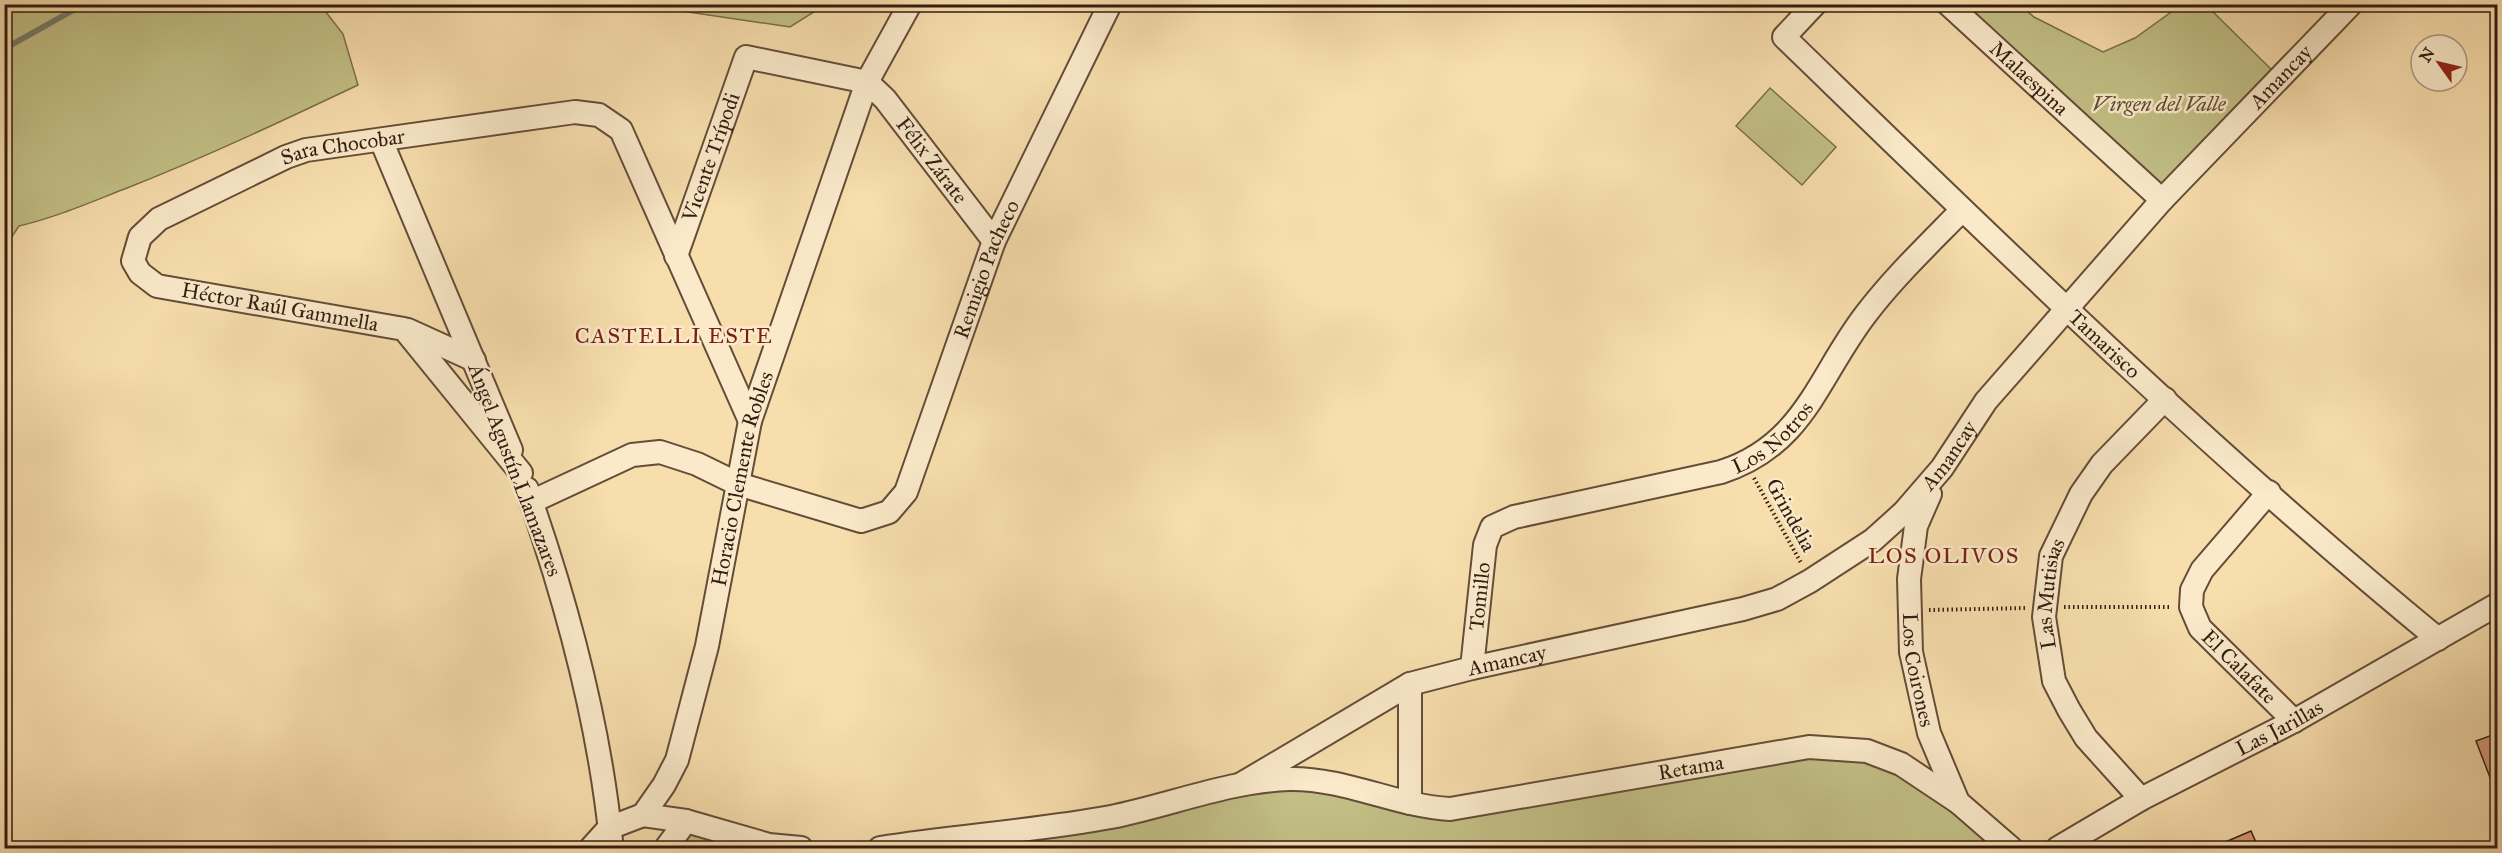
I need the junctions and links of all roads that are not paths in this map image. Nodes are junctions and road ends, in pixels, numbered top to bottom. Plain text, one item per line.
1 (910, 4) edge
2 (1110, 4) edge
3 (1815, 4) edge
4 (1948, 4) edge
5 (2351, 4) edge
6 (867, 82) junction
7 (621, 130) joint
8 (381, 140) junction
9 (2162, 200) junction
10 (1962, 210) junction
11 (994, 241) junction
12 (676, 256) junction
13 (157, 286) joint
14 (2068, 308) junction
15 (404, 328) junction
16 (474, 360) junction
17 (2165, 399) junction
18 (750, 421) junction
19 (1942, 468) junction
20 (521, 473) junction
21 (738, 484) junction
22 (2269, 492) junction
23 (531, 502) junction
24 (1492, 527) joint
25 (2498, 604) edge
26 (2438, 639) junction
27 (1472, 668) junction
28 (1410, 684) junction
29 (2294, 721) junction
30 (1243, 783) junction
31 (2141, 799) junction
32 (1958, 802) junction
33 (1410, 803) junction
34 (643, 814) junction
35 (686, 821) junction
36 (610, 838) edge
37 (591, 849) edge
38 (666, 849) edge
39 (801, 849) edge
40 (880, 849) edge
41 (2011, 849) edge
42 (2058, 849) edge

1 - 6 street
2 - 11 street, Remigio Pacheco
3 - 10 street, Tamarisco
4 - 9 street, Malaespina
5 - 9 street, Amancay
6 - 11 street, Félix Zárate
6 - 12 street, Vicente Trípodi
6 - 18 street, Horacio Clemente Robles
7 - 8 street, Sara Chocobar
7 - 12 street, Vicente Trípodi
8 - 13 street, Sara Chocobar
8 - 16 street, Ángel Agustín Llamazares
9 - 14 street, Amancay
10 - 14 street, Tamarisco
10 - 24 street, Los Notros
11 - 21 street, Remigio Pacheco
12 - 18 street, Vicente Trípodi
13 - 15 street, Héctor Raúl Gammella
14 - 17 street, Tamarisco
14 - 19 street, Amancay
15 - 16 street, Héctor Raúl Gammella
15 - 20 street, Héctor Raúl Gammella
16 - 20 street, Ángel Agustín Llamazares
17 - 22 street, Tamarisco
17 - 31 street, Las Mutisias
18 - 21 street, Horacio Clemente Robles
19 - 27 street, Amancay
19 - 32 street, Los Coirones
20 - 23 street, Ángel Agustín Llamazares
21 - 23 street
21 - 34 street, Horacio Clemente Robles
22 - 26 street, Tamarisco
22 - 29 street, El Calafate
23 - 36 street, Ángel Agustín Llamazares
24 - 27 street, Tomillo
25 - 26 street, Las Jarillas
26 - 29 street, Las Jarillas
27 - 28 street, Amancay
28 - 30 street, Amancay
28 - 33 street
29 - 31 street, Las Jarillas
30 - 33 street, Retama
30 - 40 street
31 - 42 street, Las Jarillas
32 - 33 street, Retama
32 - 41 street, Los Coirones
34 - 35 street
34 - 36 street
35 - 38 street
35 - 39 street
36 - 37 street

